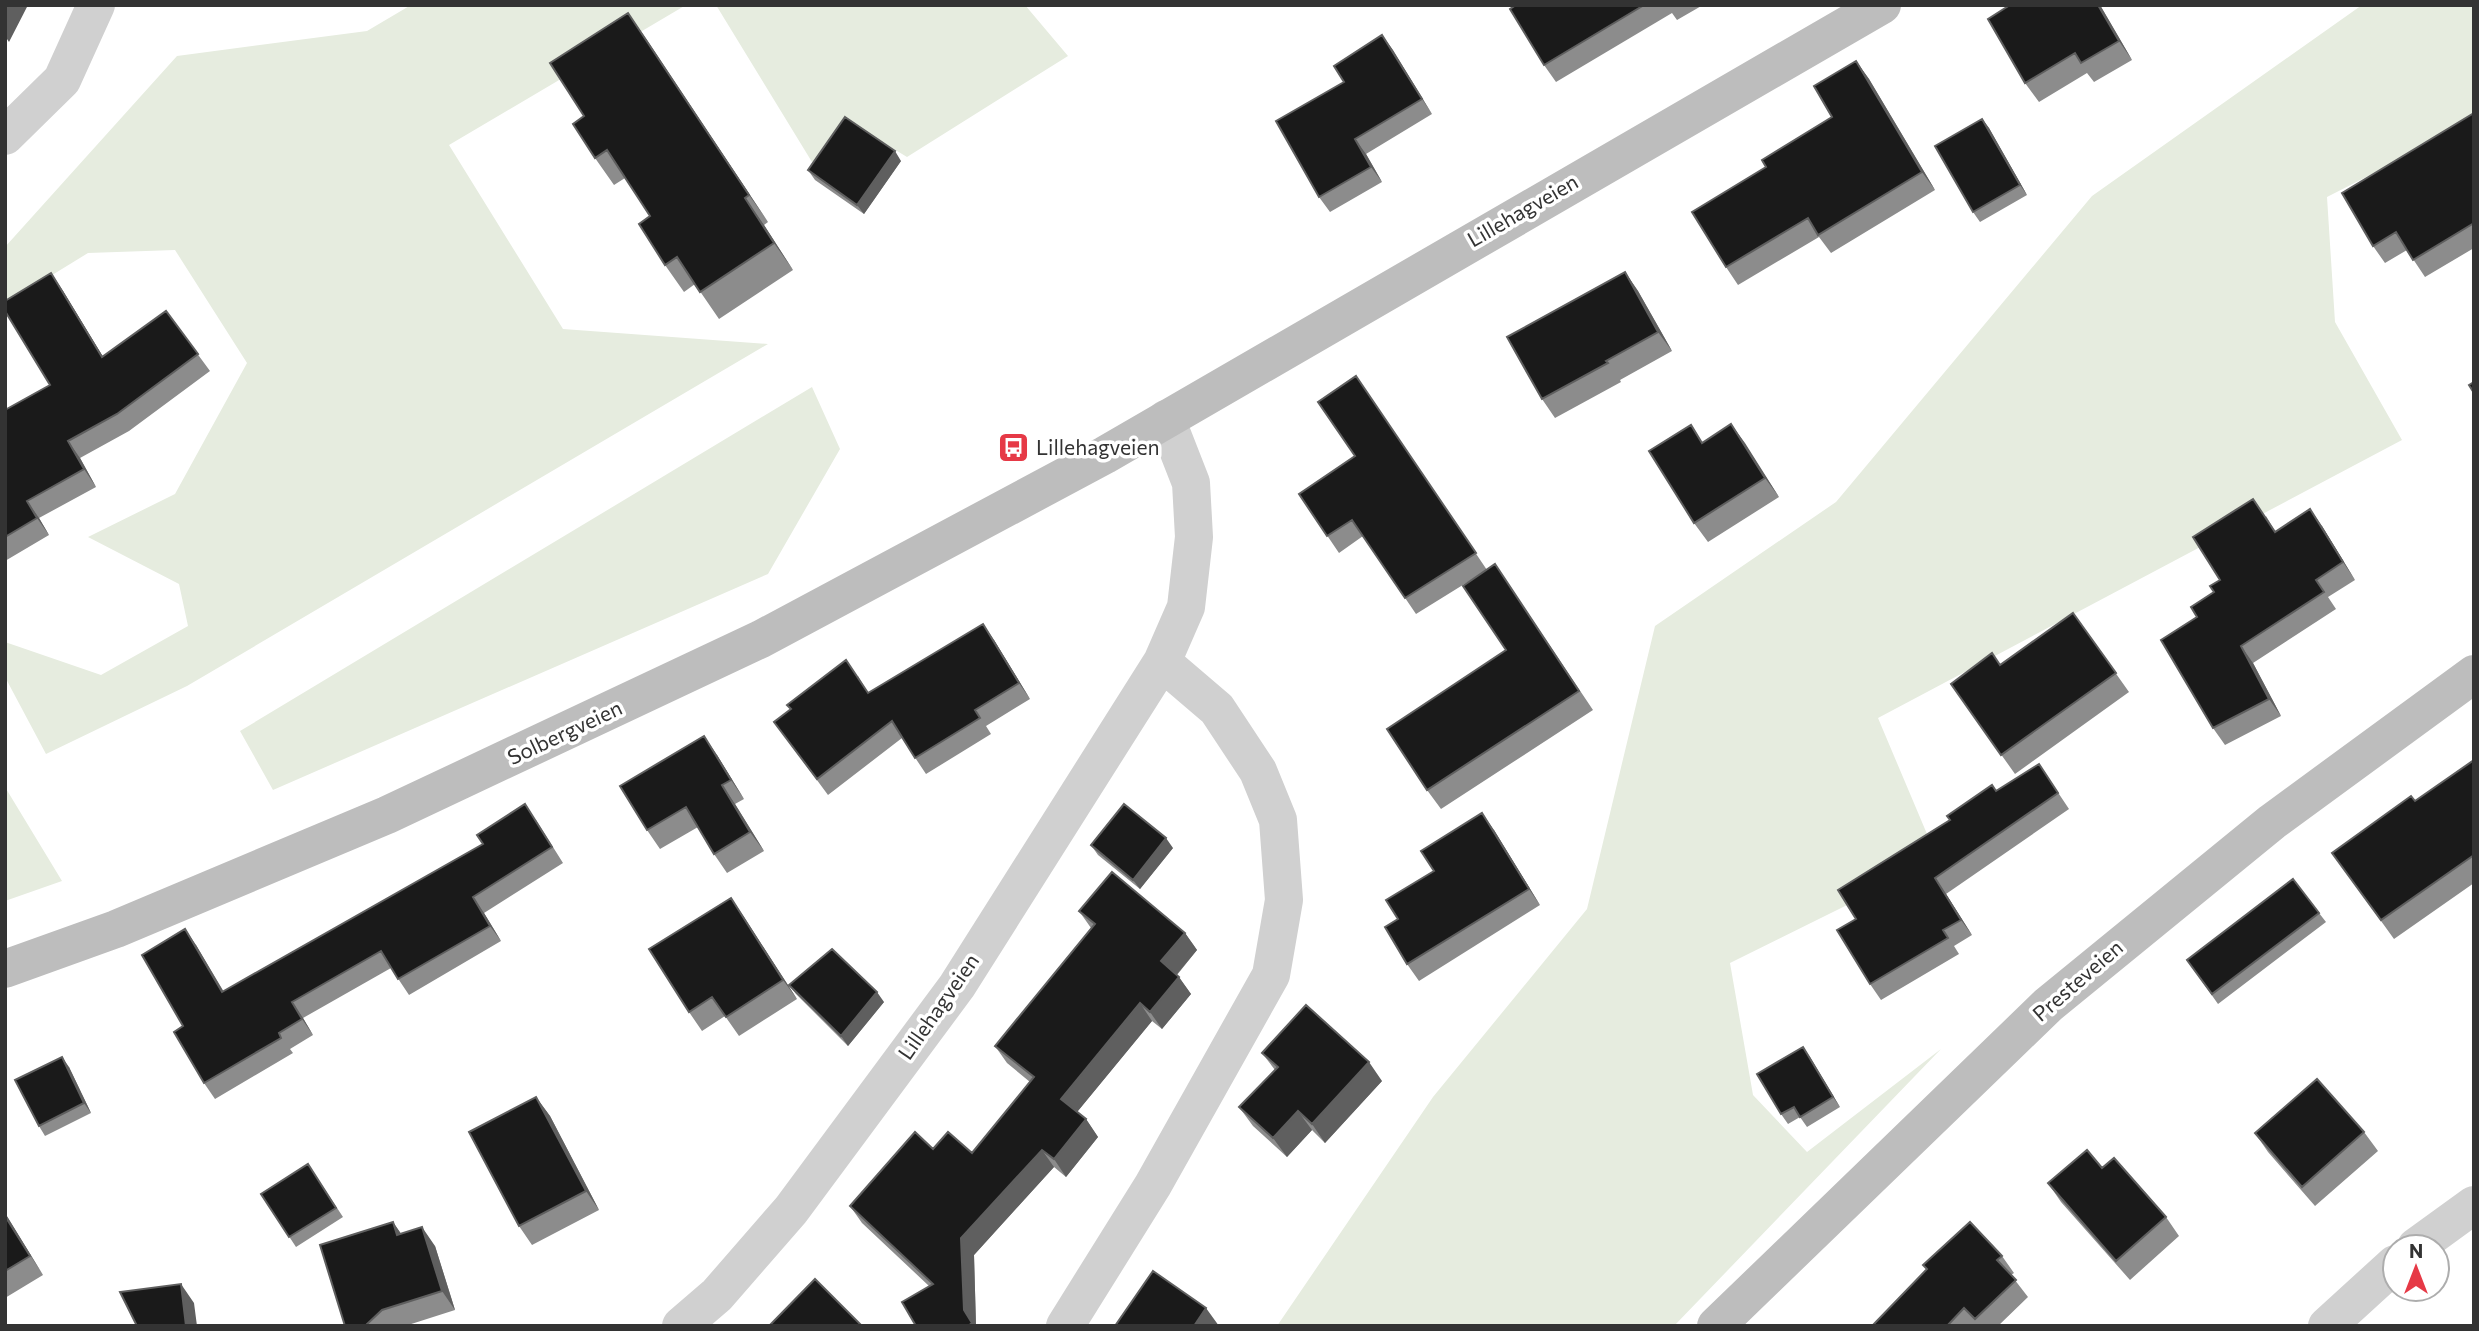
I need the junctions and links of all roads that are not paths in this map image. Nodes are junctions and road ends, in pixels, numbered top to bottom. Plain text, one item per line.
1 (96, 5) edge
2 (1882, 5) edge
3 (5, 136) edge
4 (1166, 419) junction
5 (1105, 455) joint
6 (1163, 662) junction
7 (2474, 674) edge
8 (5, 969) edge
9 (2474, 1205) edge
10 (2435, 1233) edge
11 (2381, 1277) edge
12 (681, 1326) edge
13 (1065, 1326) edge
14 (1716, 1326) edge
15 (2327, 1326) edge

1 - 3 street
2 - 4 street, Lillehagveien
4 - 5 street, Lillehagveien
4 - 6 street, Lillehagveien
5 - 8 street, Solbergveien
6 - 12 street, Lillehagveien
6 - 13 street
7 - 14 street, Presteveien
9 - 10 street
11 - 15 street

